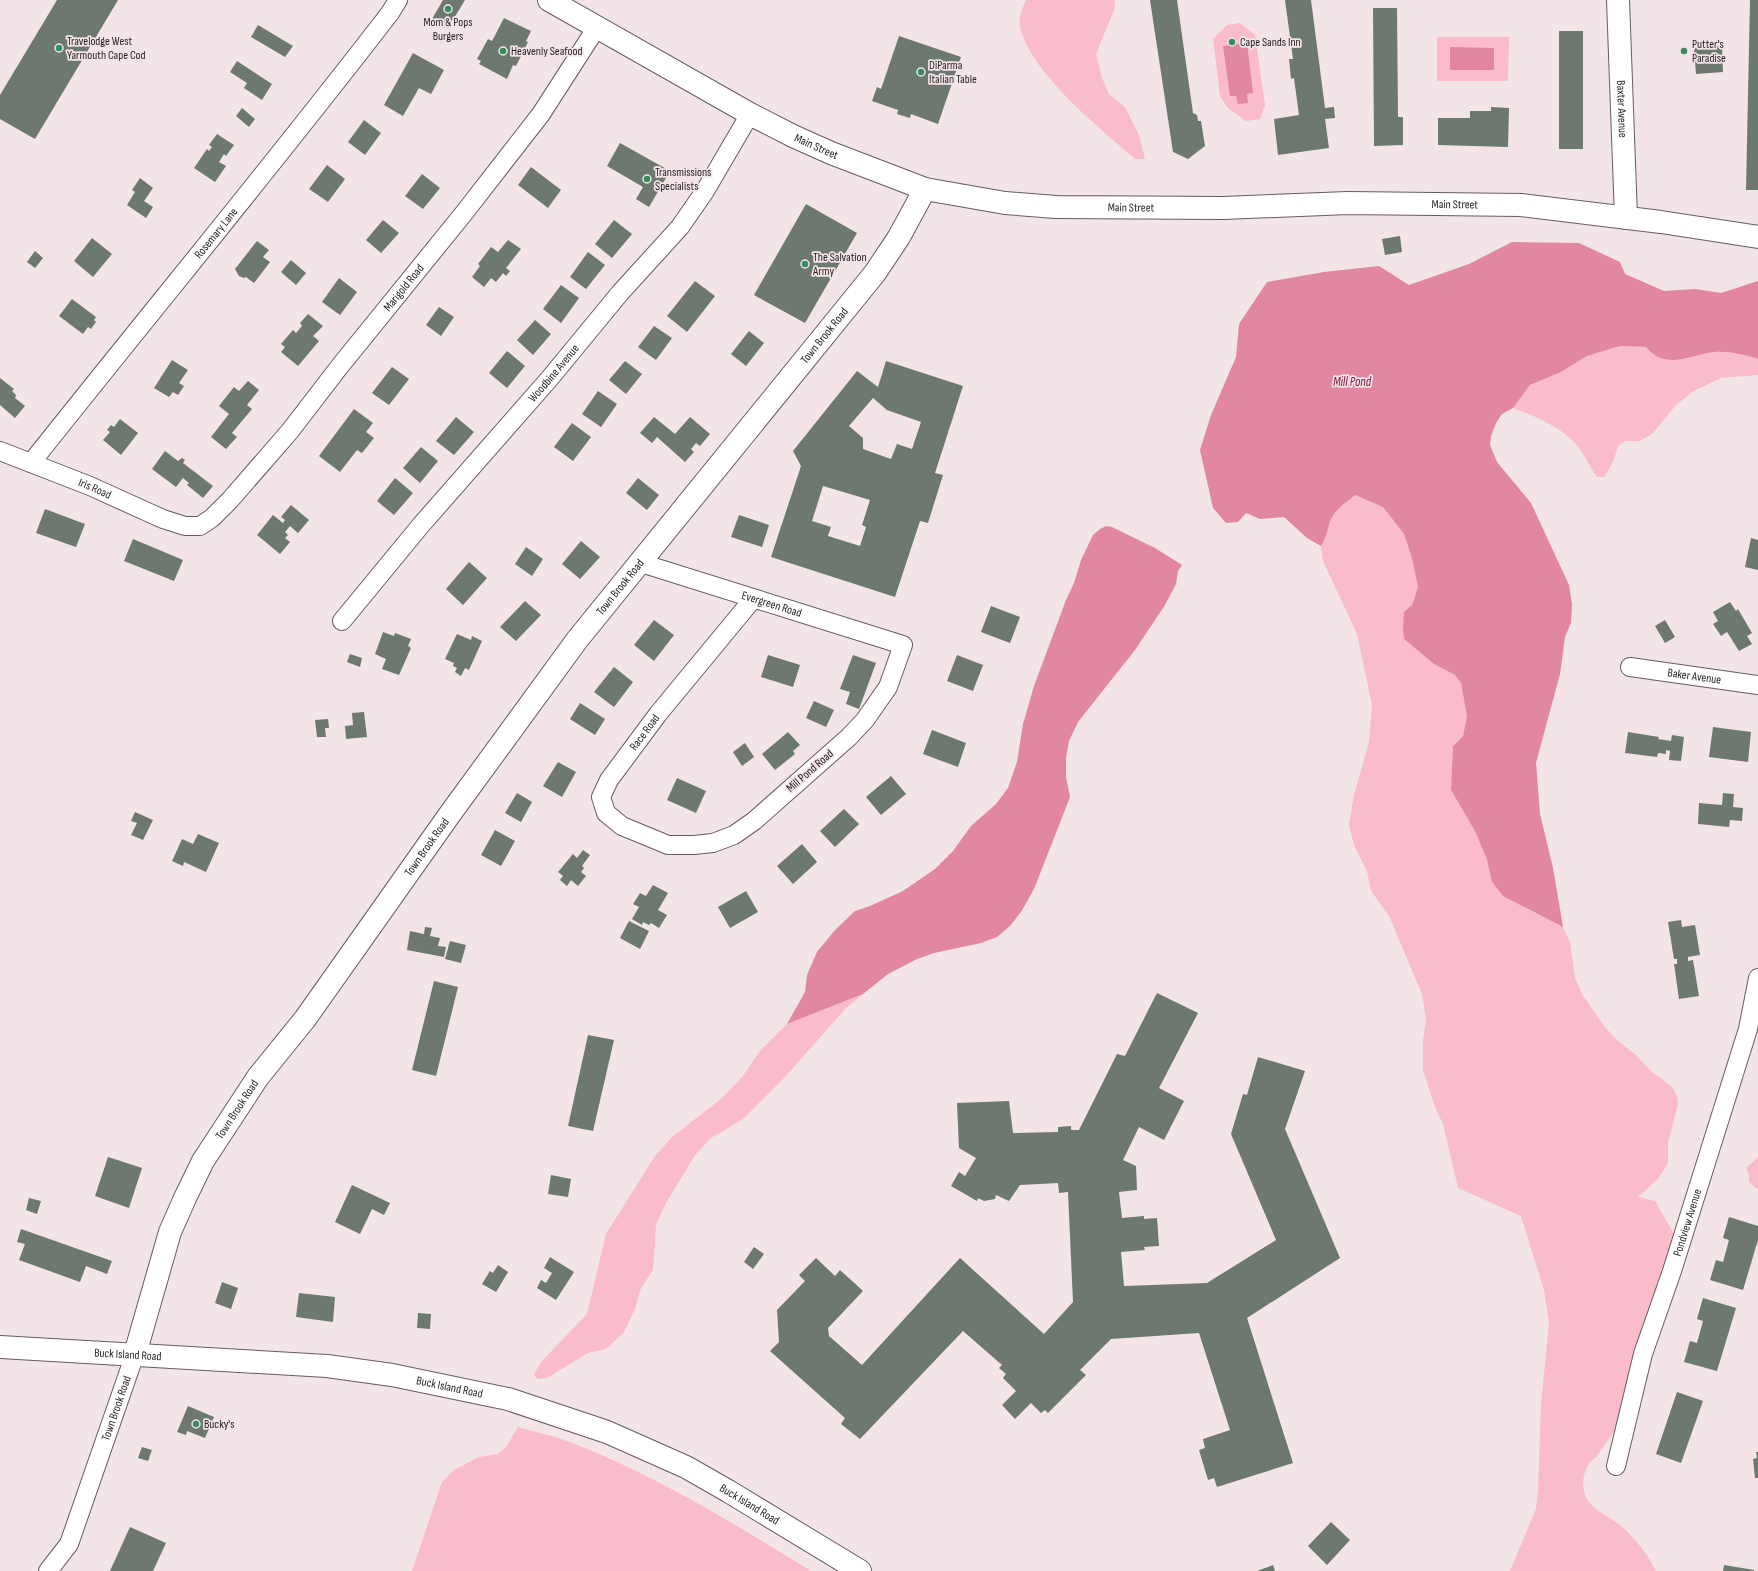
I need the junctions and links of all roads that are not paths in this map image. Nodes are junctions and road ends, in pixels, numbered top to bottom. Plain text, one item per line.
1 (398, 0) edge
2 (549, 0) edge
3 (1618, 0) edge
4 (597, 27) junction
5 (750, 114) junction
6 (925, 189) junction
7 (1626, 218) junction
8 (1758, 237) edge
9 (0, 451) edge
10 (31, 464) junction
11 (189, 526) joint
12 (641, 563) junction
13 (753, 599) junction
14 (342, 621) dead end
15 (903, 645) joint
16 (1630, 667) dead end
17 (1758, 684) edge
18 (675, 845) joint
19 (1758, 978) edge
20 (0, 1347) edge
21 (135, 1354) junction
22 (1616, 1466) dead end
23 (48, 1571) edge
24 (860, 1571) edge

1 - 10 street, Rosemary Lane
2 - 4 main road, Main Street
3 - 7 main road, Baxter Avenue
4 - 5 main road, Main Street
4 - 11 street, Marigold Road
5 - 6 main road, Main Street
5 - 14 street, Woodbine Avenue
6 - 7 main road, Main Street
6 - 12 main road, Town Brook Road
7 - 8 main road, Main Street
9 - 10 street, Iris Road
10 - 11 street, Iris Road
12 - 13 street, Evergreen Road
12 - 21 main road, Town Brook Road
13 - 15 street, Evergreen Road
13 - 18 street, Race Road
15 - 18 street, Mill Pond Road
16 - 17 street, Baker Avenue
19 - 22 street, Pondview Avenue
20 - 21 main road, Buck Island Road
21 - 23 street, Town Brook Road
21 - 24 main road, Buck Island Road

